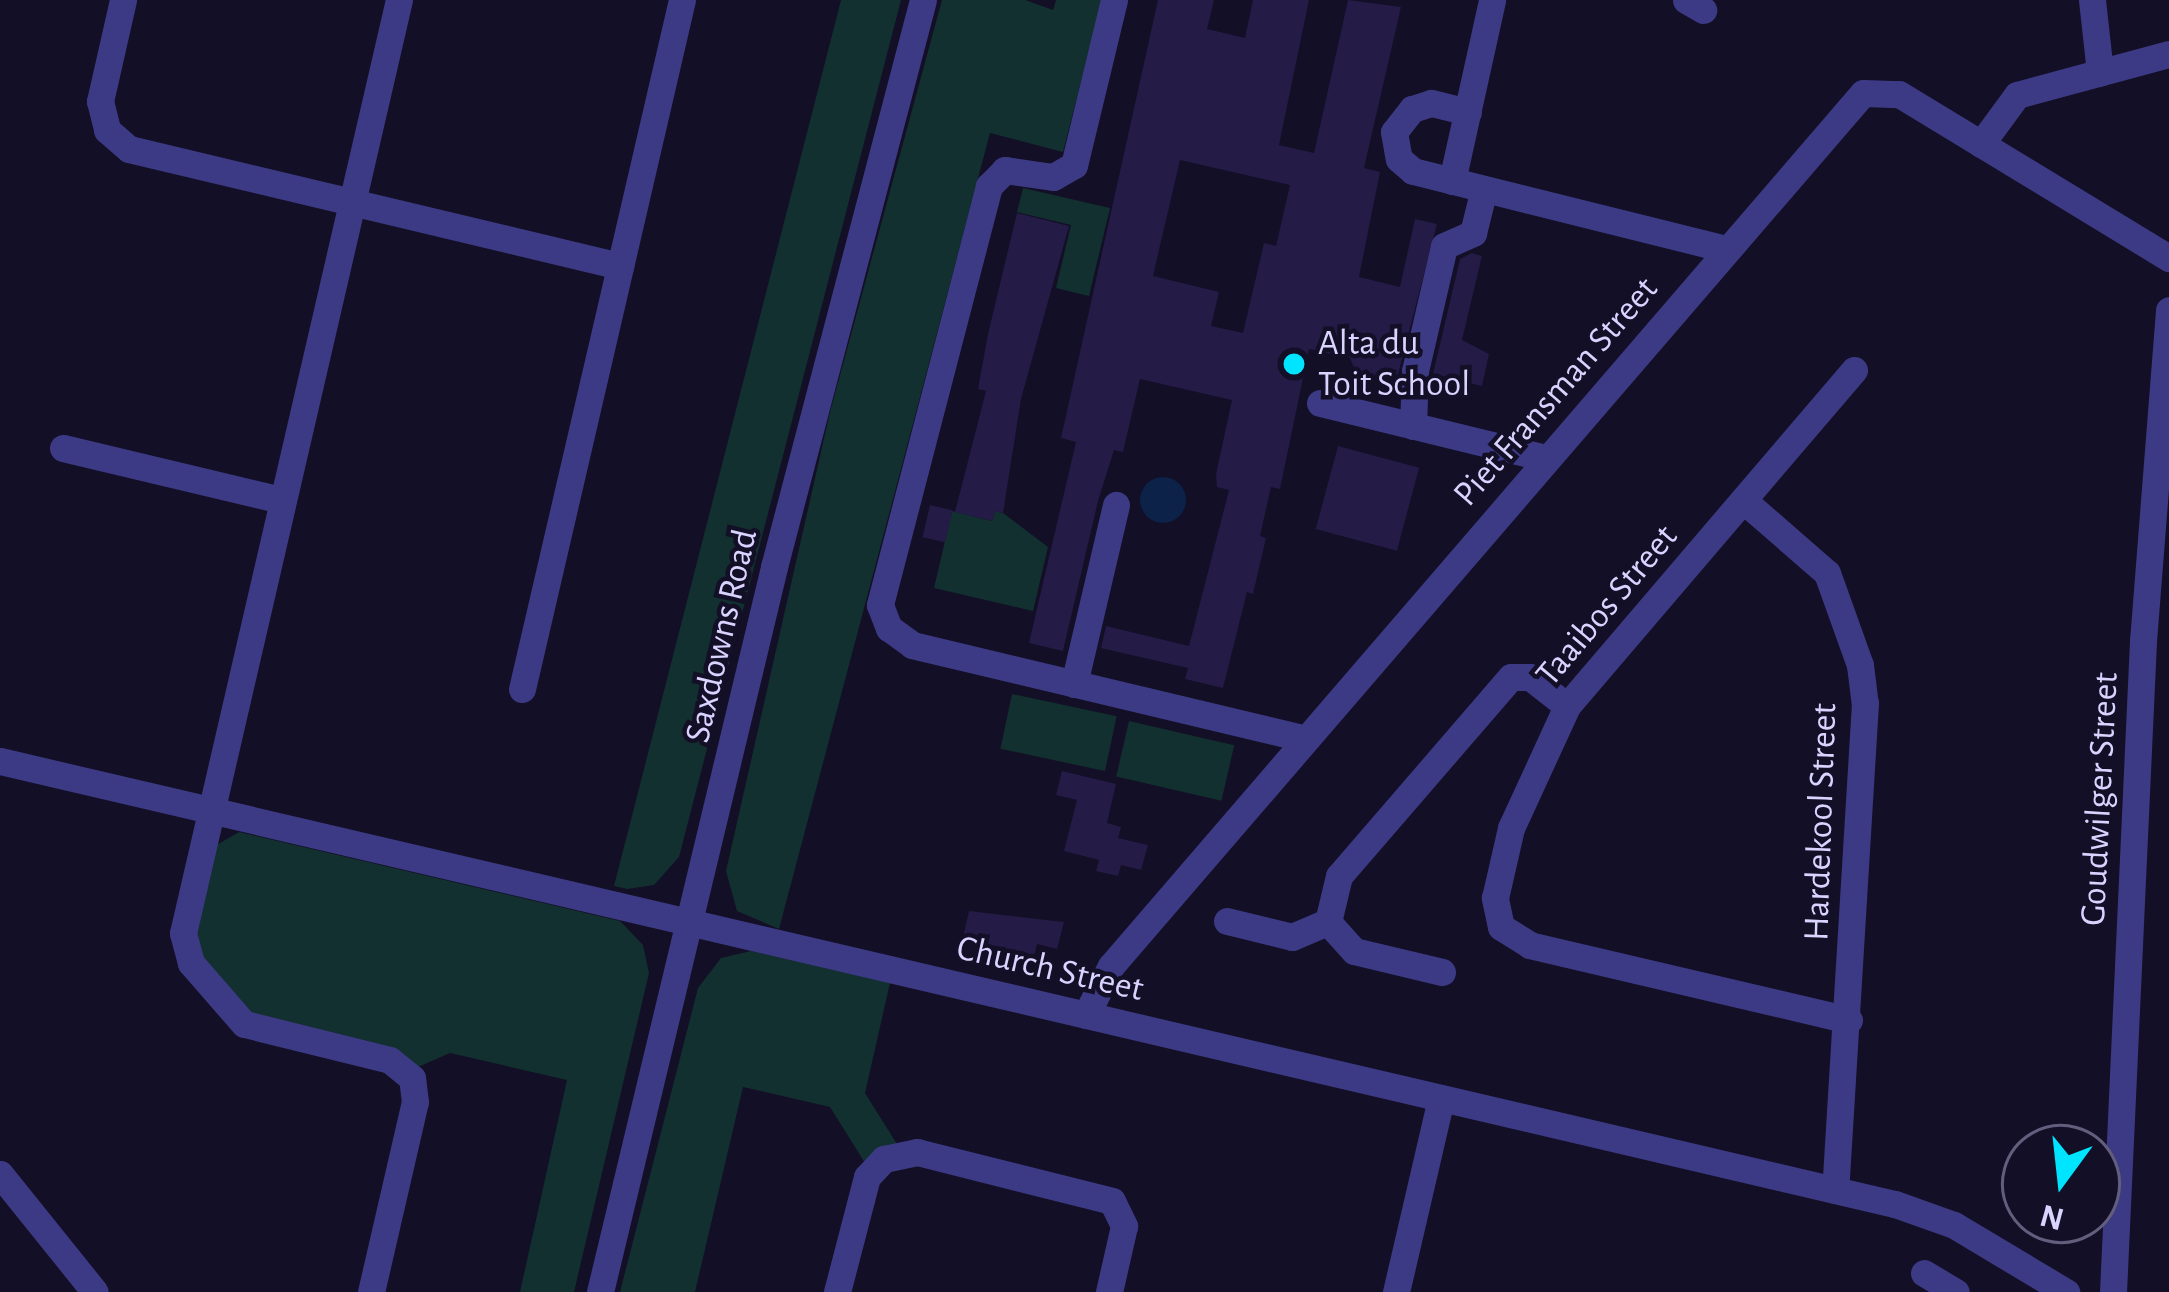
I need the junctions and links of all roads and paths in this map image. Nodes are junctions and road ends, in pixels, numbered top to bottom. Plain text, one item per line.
1 (123, 0) edge
2 (399, 0) edge
3 (682, 0) edge
4 (923, 0) edge
5 (1114, 0) edge
6 (1492, 0) edge
7 (2092, 0) edge
8 (2169, 54) edge
9 (2100, 73) junction
10 (1468, 112) junction
11 (1981, 144) junction
12 (1452, 181) junction
13 (1484, 189) junction
14 (351, 203) junction
15 (1726, 249) junction
16 (2169, 258) edge
17 (620, 266) junction
18 (2169, 310) edge
19 (1854, 370) dead end
20 (1320, 403) dead end
21 (1413, 426) junction
22 (63, 448) dead end
23 (1546, 458) junction
24 (282, 500) junction
25 (1743, 500) junction
26 (1116, 506) dead end
27 (2156, 644) edge
28 (1075, 683) junction
29 (522, 689) dead end
30 (1567, 706) junction
31 (1306, 739) junction
32 (0, 761) edge
33 (209, 810) junction
34 (1227, 921) dead end
35 (1328, 922) junction
36 (692, 923) junction
37 (1442, 972) dead end
38 (1086, 1015) junction
39 (1849, 1020) junction
40 (1441, 1098) junction
41 (0, 1174) edge
42 (1835, 1190) junction
43 (1924, 1273) dead end
44 (95, 1292) edge
45 (371, 1292) edge
46 (600, 1292) edge
47 (837, 1292) edge
48 (1109, 1292) edge
49 (1396, 1292) edge
50 (1956, 1292) edge
51 (2066, 1292) edge
52 (2113, 1292) edge

1 - 14 street
2 - 14 street
3 - 17 street
4 - 36 street, Saxdowns Road
5 - 28 street
6 - 10 street
7 - 9 street
8 - 9 street
9 - 11 street
10 - 12 street
10 - 12 street
11 - 15 street, Piet Fransman Street
11 - 16 street, Piet Fransman Street
12 - 13 street
13 - 15 street
13 - 21 street
14 - 17 street
14 - 24 street
15 - 23 street, Piet Fransman Street
17 - 29 street
18 - 27 street, Goudwilger Street
19 - 25 street, Taaibos Street
20 - 21 street
21 - 23 street
22 - 24 street
23 - 31 street, Piet Fransman Street
24 - 33 street
25 - 30 street, Taaibos Street
25 - 39 street, Hardekool Street
26 - 28 street
27 - 52 street, Goudwilger Street
28 - 31 street
30 - 35 street
30 - 39 street, Taaibos Street
31 - 38 street, Piet Fransman Street
32 - 33 street, Church Street
33 - 36 street, Church Street
33 - 45 street
34 - 35 street
35 - 37 street
36 - 38 street, Church Street
36 - 46 street, Saxdowns Road
38 - 40 street, Church Street
39 - 42 street, Hardekool Street
40 - 42 street, Church Street
40 - 49 street
41 - 44 street
42 - 51 street, Church Street
43 - 50 street
47 - 48 street

